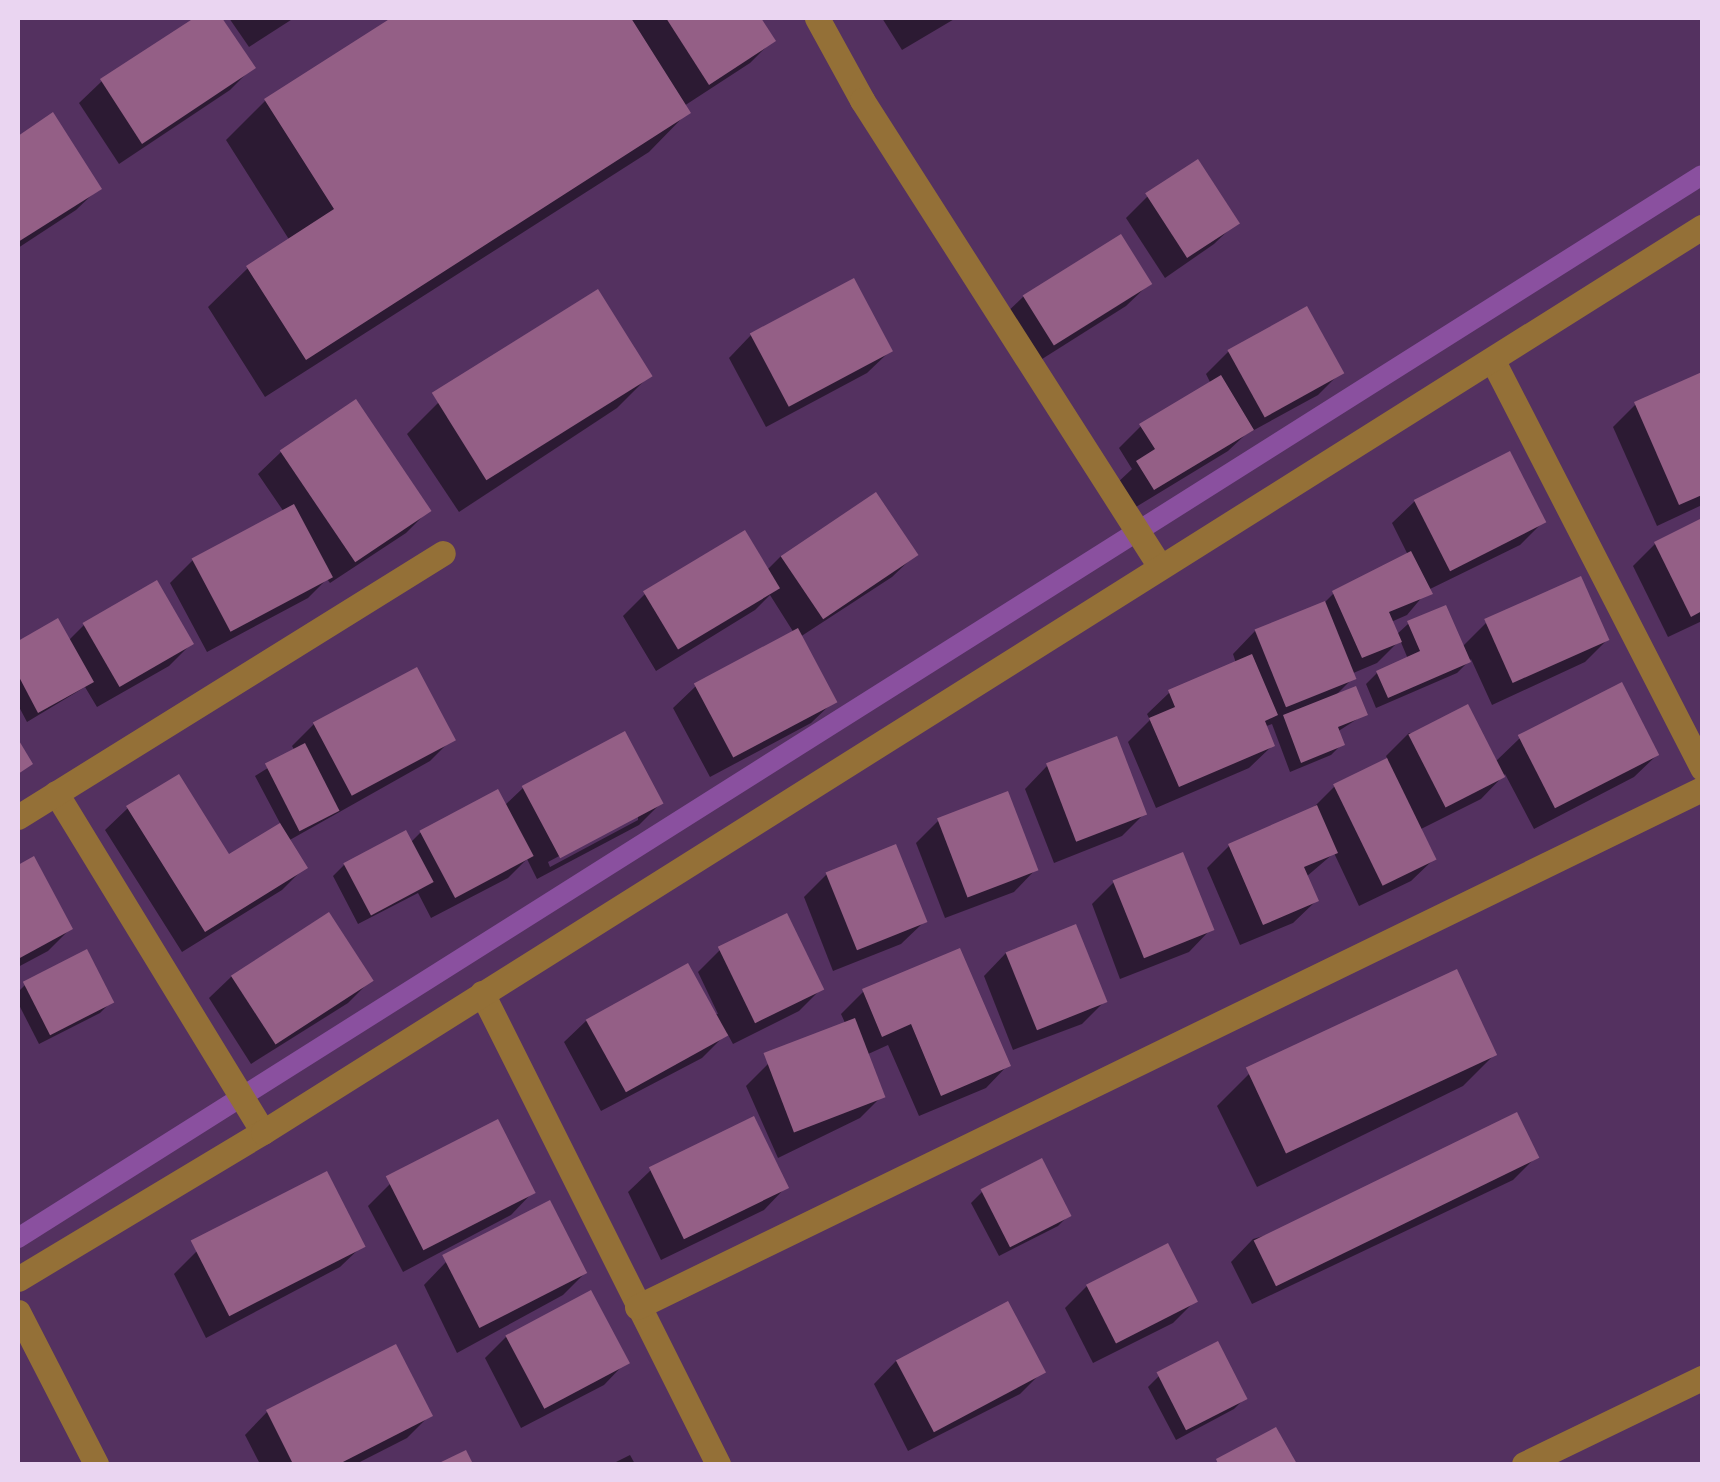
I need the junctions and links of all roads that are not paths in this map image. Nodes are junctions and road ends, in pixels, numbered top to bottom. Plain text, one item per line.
1 (817, 18) edge
2 (1702, 226) edge
3 (1493, 361) junction
4 (443, 552) dead end
5 (1159, 565) junction
6 (1702, 768) edge
7 (1702, 789) edge
8 (56, 794) junction
9 (18, 817) edge
10 (482, 992) junction
11 (263, 1132) junction
12 (18, 1279) edge
13 (637, 1308) junction
14 (18, 1312) edge
15 (1702, 1378) edge
16 (96, 1464) edge
17 (718, 1464) edge
18 (1524, 1464) edge

1 - 5 street
2 - 3 street
3 - 5 street
3 - 6 street
4 - 8 street
5 - 10 street
7 - 13 street
8 - 9 street
8 - 11 street
10 - 11 street
10 - 13 street
11 - 12 street
13 - 17 street
14 - 16 street
15 - 18 street

